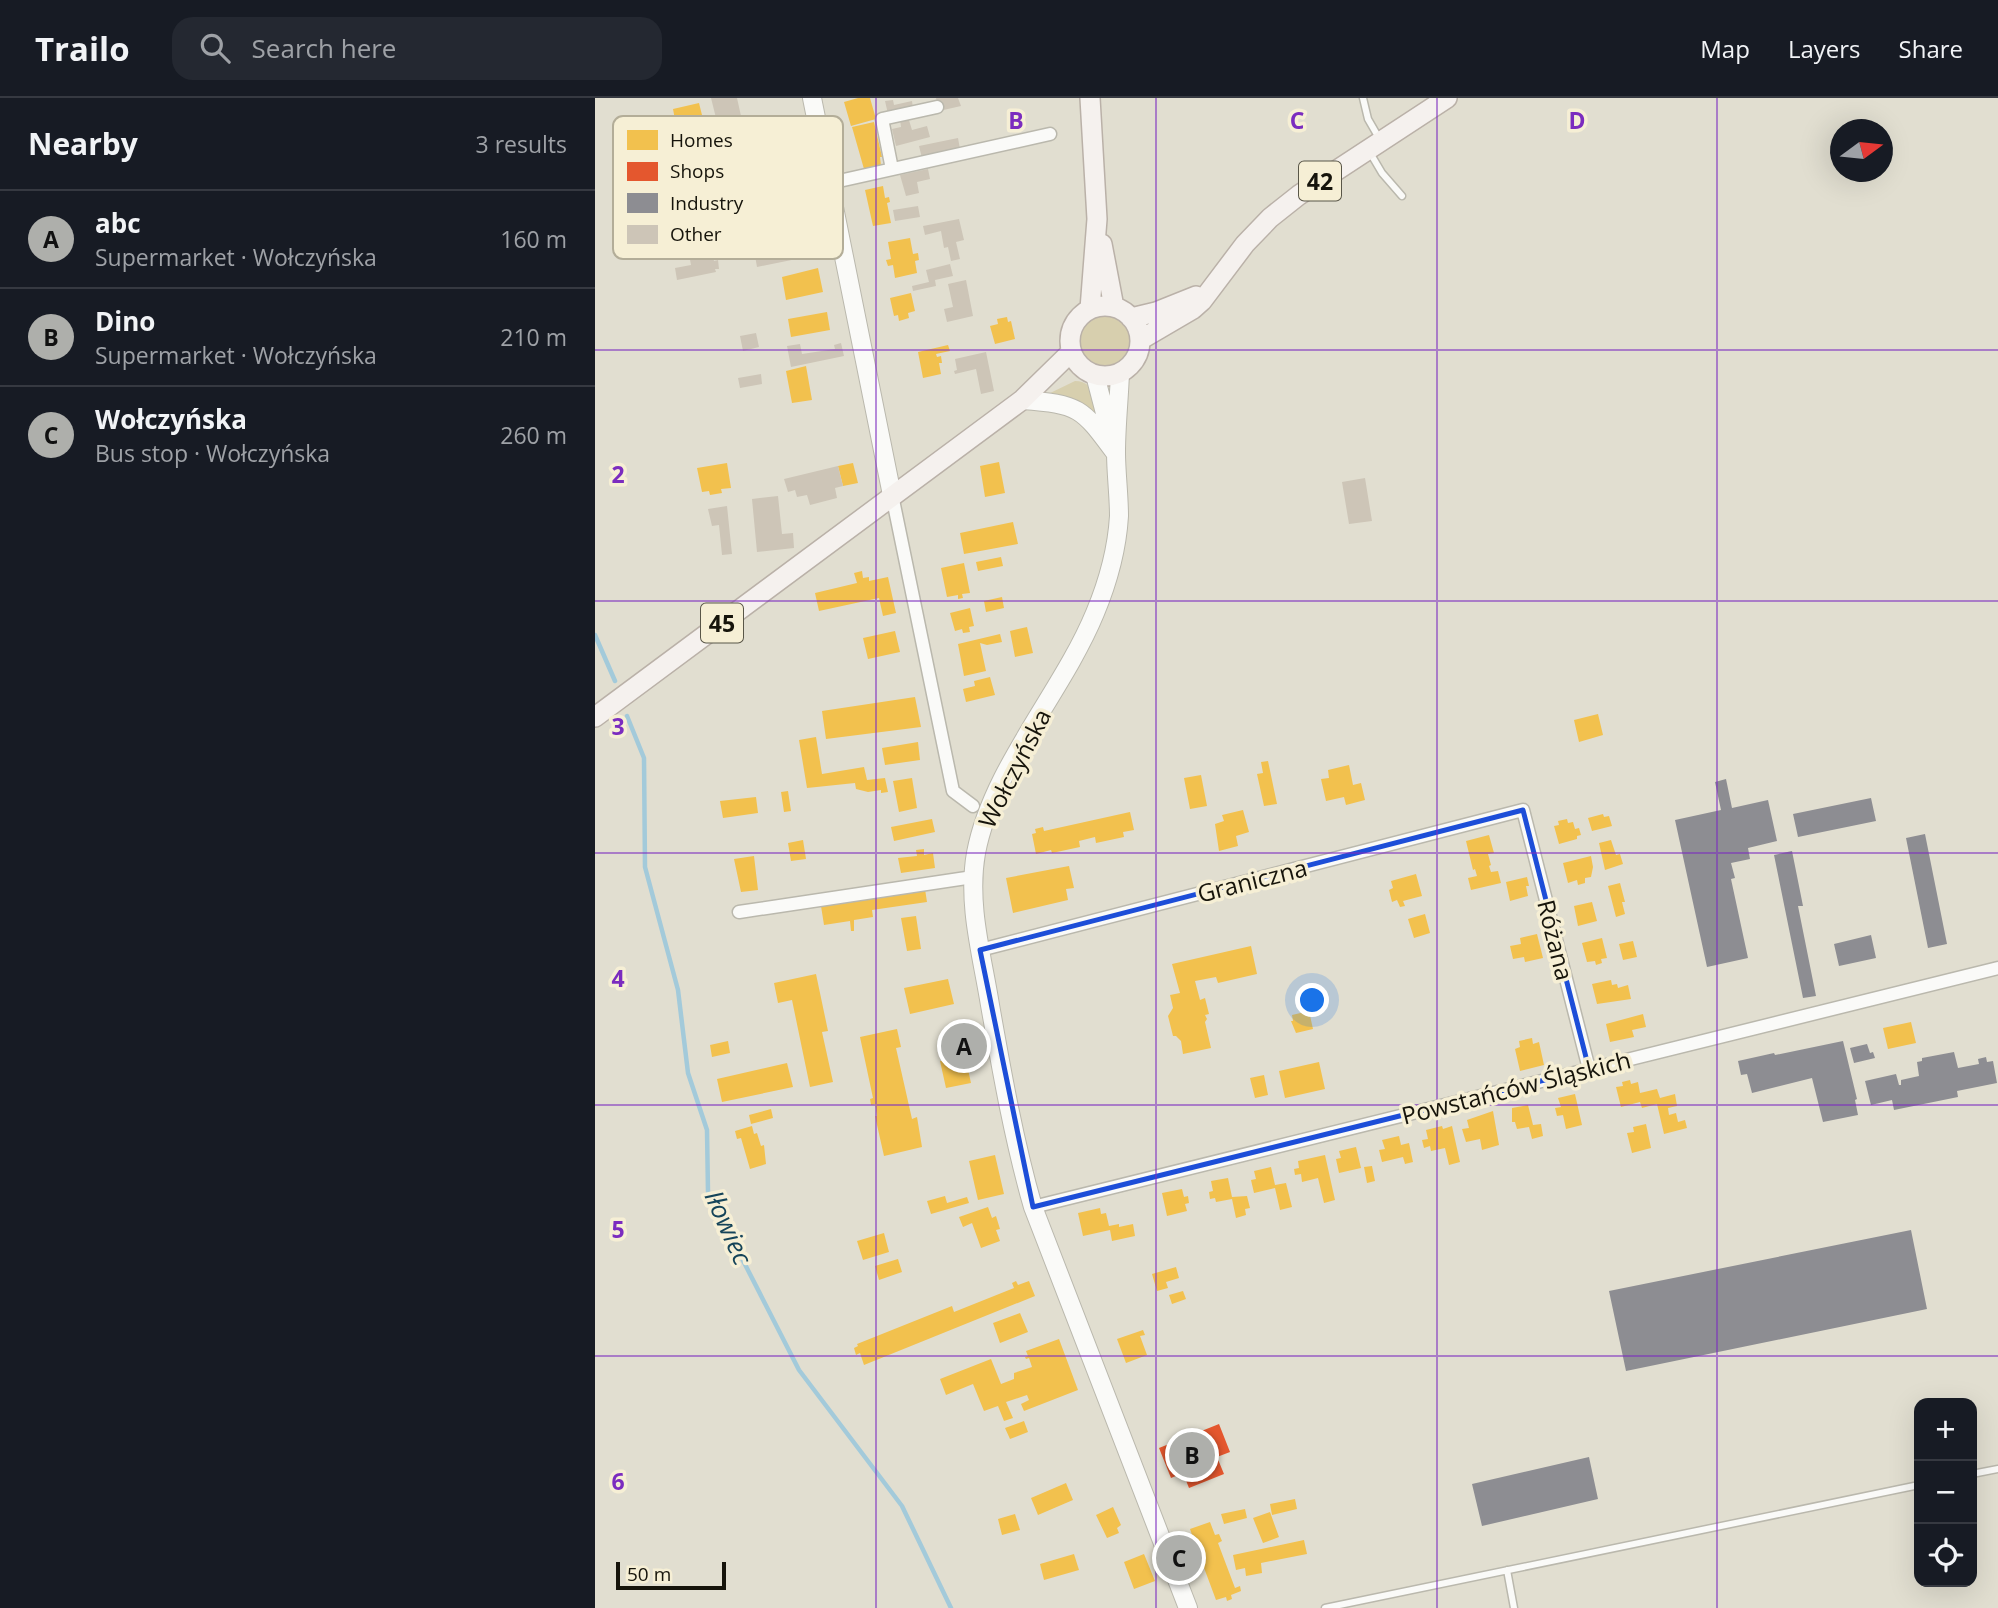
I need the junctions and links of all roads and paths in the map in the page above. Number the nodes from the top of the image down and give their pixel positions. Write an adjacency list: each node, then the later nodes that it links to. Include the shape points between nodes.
1 (812, 98): 6 (street, Wołczyńska)
2 (1090, 98): 12 (main road)
3 (1363, 98): 8 (lane)
4 (1447, 98): 8 (main road, 42)
5 (937, 107): 9 (street, via 882,120)
6 (816, 116)
7 (1050, 134): 9 (street)
8 (1375, 145): 11 (lane, via 1382,173); 14 (main road, 42, via 1270,218)
9 (893, 169): 10 (street)
10 (843, 180)
11 (1402, 196)
12 (1097, 219): 15 (main road); 16 (main road)
13 (843, 252): 23 (street, Wołczyńska)
14 (1212, 287): 16 (main road, 42, via 1174,306); 17 (main road, 42, via 1193,309)
15 (1090, 309): 16 (main road, 42, via 1102,306); 18 (main road, via 1075,323)
16 (1123, 312): 17 (main road, via 1137,328)
17 (1140, 340): 20 (main road, via 1135,359)
18 (1071, 352): 19 (main road); 21 (main road, 45)
19 (1089, 372): 20 (main road, via 1108,377); 21 (main road, 45); 22 (street, Wołczyńska)
20 (1120, 373): 22 (street, Wołczyńska)
21 (1022, 400): 22 (street, via 1053,402 1086,415); 23 (main road, 45)
22 (1116, 454): 27 (street, Wołczyńska, via 1119,515 1115,551 1095,613 989,810)
23 (892, 495): 24 (main road, 45); 25 (street, Wołczyńska, via 953,791)
24 (595, 717)
25 (973, 806)
26 (1523, 810): 29 (street, Graniczna); 31 (street, Różana)
27 (973, 877): 28 (street); 29 (street, Wołczyńska)
28 (739, 912)
29 (980, 950): 32 (street, Wołczyńska)
30 (1998, 968): 31 (street, Powstańców Śląskich)
31 (1589, 1069): 32 (street, Powstańców Śląskich)
32 (1033, 1207): 37 (street, Wołczyńska)
33 (1998, 1469): 34 (lane)
34 (1977, 1473)
35 (1914, 1486): 36 (lane)
36 (1507, 1570): 38 (lane); 39 (lane)
37 (1188, 1608)
38 (1325, 1608)
39 (1514, 1608)

